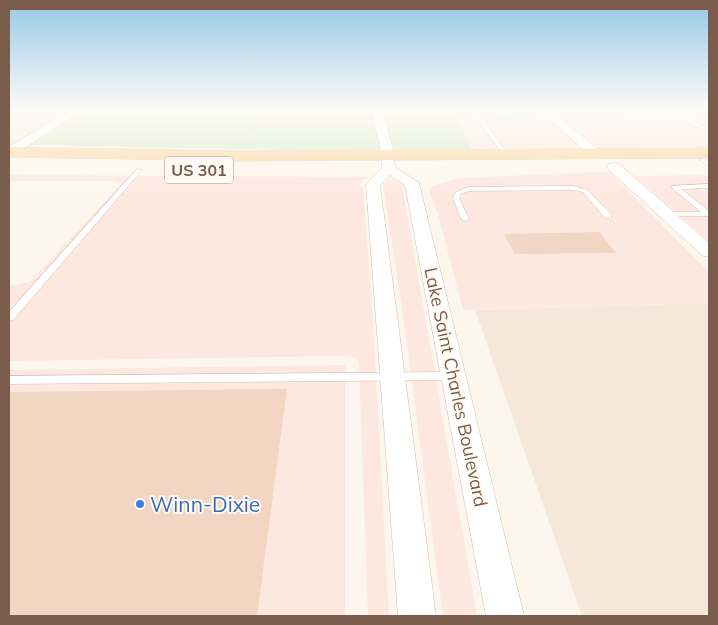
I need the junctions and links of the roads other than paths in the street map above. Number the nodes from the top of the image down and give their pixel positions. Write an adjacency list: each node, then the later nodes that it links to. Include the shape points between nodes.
1 (36, 138): 7 (street)
2 (383, 138): 9 (street)
3 (494, 138): 6 (lane)
4 (576, 138): 5 (street)
5 (594, 154): 6 (main road, US 301); 8 (main road, US 301)
6 (506, 155): 9 (main road, US 301)
7 (9, 157): 9 (main road, US 301, via 159,161 244,156); 11 (main road, US 301)
8 (708, 160): 10 (main road, US 301)
9 (388, 162): 10 (main road, US 301); 11 (main road, US 301); 19 (street, Lake Saint Charles Boulevard, via 412,183); 20 (street, via 373,184)
10 (614, 167): 13 (street)
11 (139, 170): 18 (lane)
12 (709, 186): 14 (lane, via 674,187)
13 (667, 214): 14 (lane); 17 (street)
14 (709, 214)
15 (608, 216): 16 (lane, via 585,192 573,188 468,189 458,193 456,198)
16 (465, 219)
17 (709, 252)
18 (9, 318)
19 (455, 376): 20 (lane); 23 (street, Lake Saint Charles Boulevard)
20 (394, 377): 21 (lane); 22 (street)
21 (9, 380)
22 (417, 616)
23 (505, 616)

